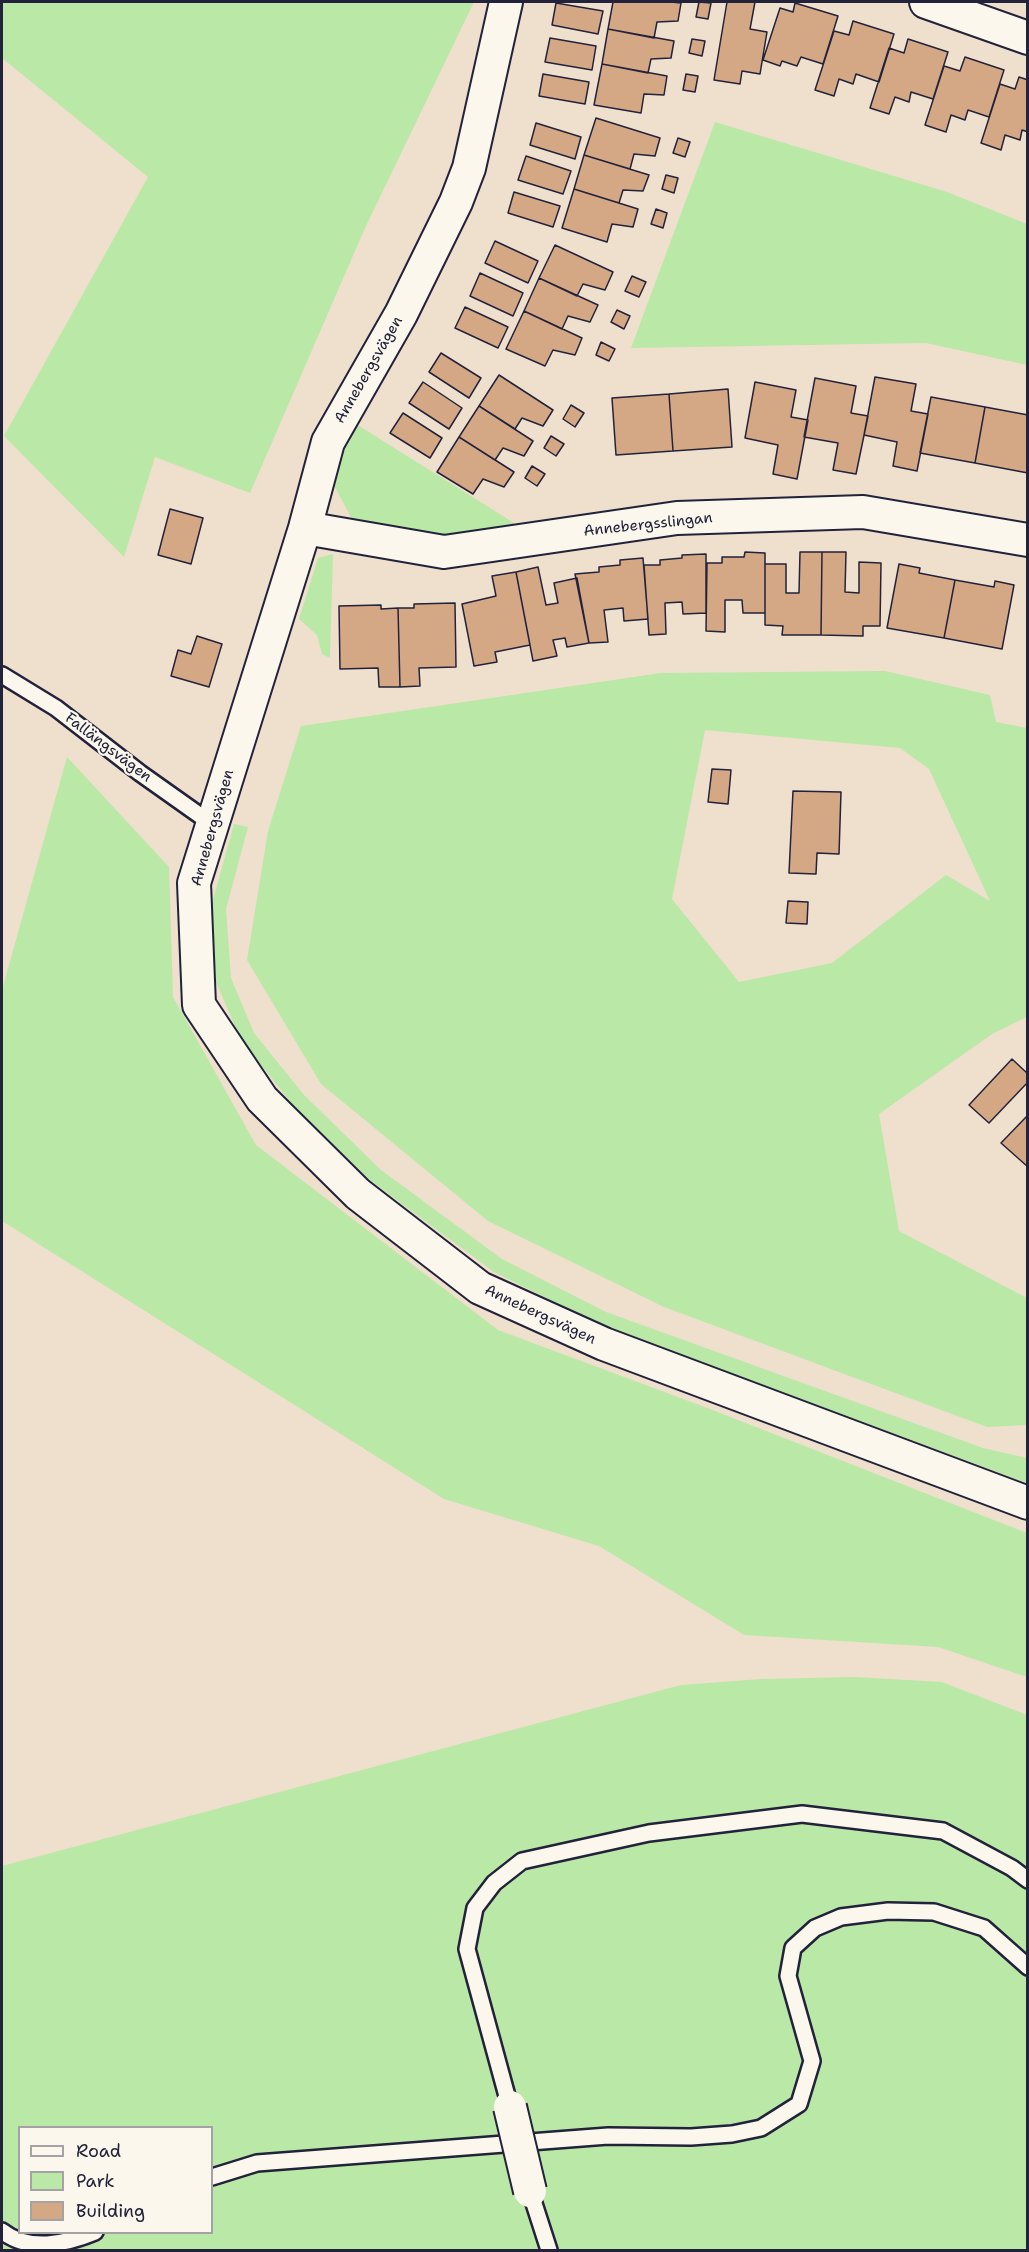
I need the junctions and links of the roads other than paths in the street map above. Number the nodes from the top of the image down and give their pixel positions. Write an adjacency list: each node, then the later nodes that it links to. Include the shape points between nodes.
1 (506, 2): 4 (street, Annebergsvägen, via 469,168 402,314 328,442)
2 (926, 2): 3 (street)
3 (1028, 38)
4 (305, 528): 5 (street, Annebergsslingan, via 444,552 677,518 863,512); 7 (street, Annebergsvägen)
5 (1028, 540)
6 (2, 675): 7 (lane, Fallängsvägen, via 56,708)
7 (212, 824): 8 (street, Annebergsvägen, via 194,883 199,1005 262,1100 358,1194 480,1288 604,1344)
8 (1028, 1503)
9 (1028, 1880): 11 (lane, via 943,1831 802,1814 649,1833 522,1861 494,1883 474,1908 467,1949)
10 (1028, 1967): 12 (lane, via 984,1928 934,1912 888,1911 841,1917 815,1928 793,1948 788,1976 812,2061 799,2104 761,2128 691,2137 608,2136 256,2163)
11 (510, 2107): 13 (street, bridge)
12 (213, 2177)
13 (530, 2191): 16 (lane)
14 (2, 2231): 15 (lane, via 44,2246)
15 (88, 2234)
16 (549, 2250)

